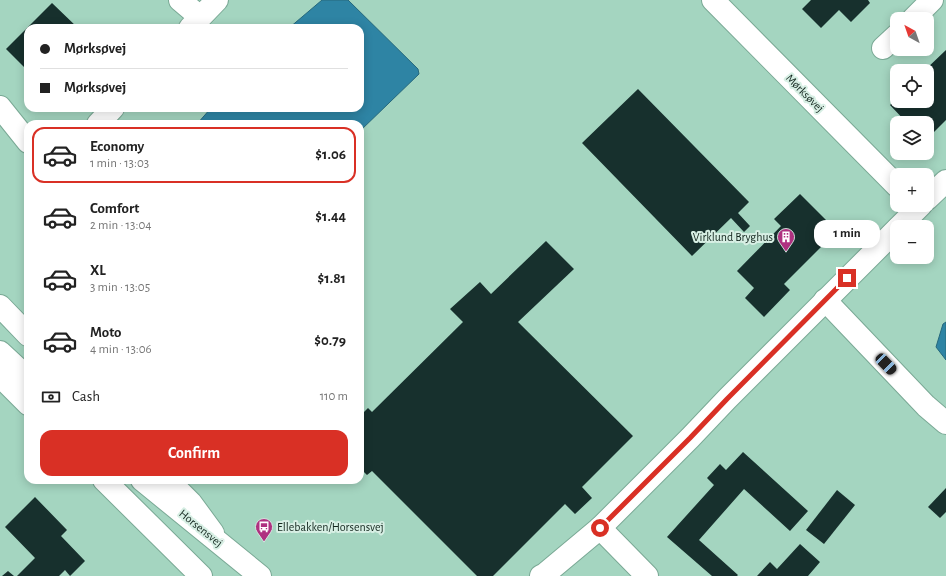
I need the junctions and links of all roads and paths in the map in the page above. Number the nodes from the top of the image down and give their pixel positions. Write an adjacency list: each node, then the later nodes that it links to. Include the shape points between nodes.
1 (180, 0): 6 (street)
2 (217, 0): 6 (street)
3 (713, 0): 11 (street, Mørksøvej)
4 (932, 0): 5 (street)
5 (920, 12)
6 (195, 23)
7 (0, 107): 10 (street)
8 (109, 112): 9 (street)
9 (102, 120)
10 (24, 137)
11 (890, 179)
12 (946, 183): 13 (street)
13 (934, 193)
14 (913, 212): 15 (street)
15 (905, 220)
16 (890, 236): 17 (street)
17 (825, 300): 24 (street, via 926,406); 28 (street)
18 (0, 306): 19 (street)
19 (24, 331)
20 (0, 352): 21 (street)
21 (24, 374)
22 (0, 376): 23 (street)
23 (24, 400)
24 (946, 423)
25 (108, 484): 30 (street)
26 (147, 484): 29 (street, Horsensvej)
27 (172, 484): 29 (street, via 191,503)
28 (600, 528): 32 (street); 33 (street)
29 (220, 544): 31 (street, Horsensvej)
30 (201, 576)
31 (260, 576)
32 (541, 576)
33 (648, 576)

